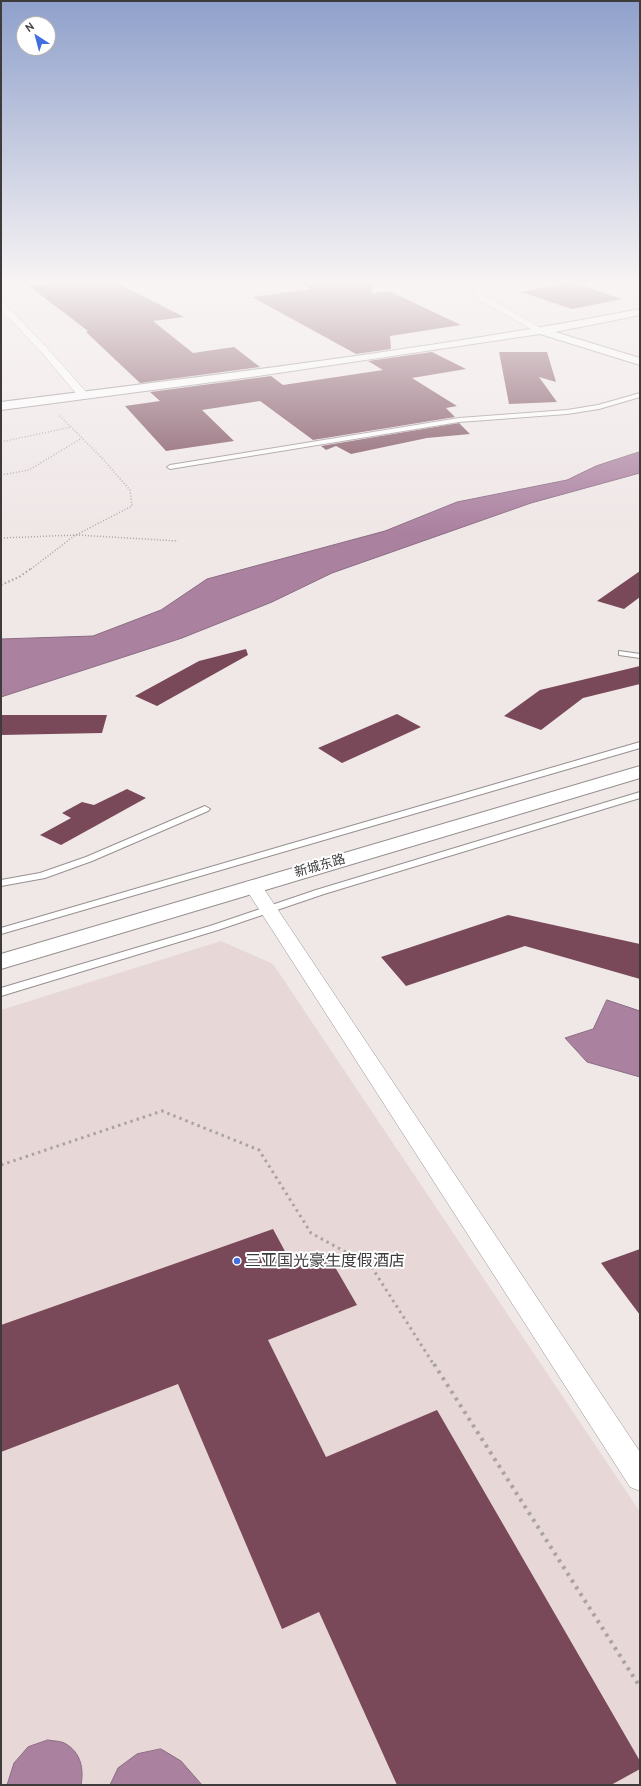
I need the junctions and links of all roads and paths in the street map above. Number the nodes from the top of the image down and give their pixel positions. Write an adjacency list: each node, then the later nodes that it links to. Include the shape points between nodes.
1 (57, 365): 4 (street)
2 (312, 365): 4 (street)
3 (640, 395): 8 (lane, via 599,407 567,412 459,420)
4 (84, 396): 5 (street)
5 (1, 406)
6 (71, 427): 7 (path)
7 (1, 442)
8 (170, 467)
9 (1, 475): 12 (path, via 28,470 82,438 130,490 132,506 67,539 12,582)
10 (1, 538): 11 (path, via 77,535)
11 (178, 540)
12 (1, 585)
13 (622, 653): 14 (lane)
14 (640, 656)
15 (640, 746): 22 (lane)
16 (640, 772): 20 (street, 新城东路)
17 (640, 795): 21 (lane)
18 (204, 809): 19 (lane, via 89,859 42,876)
19 (1, 883)
20 (253, 886): 21 (street); 23 (street, 新城东路)
21 (268, 910): 24 (lane); 26 (street)
22 (1, 931)
23 (1, 962)
24 (1, 992)
25 (1, 1165): 27 (path, via 162,1111 259,1150 311,1233 371,1266)
26 (640, 1477)
27 (640, 1687)

